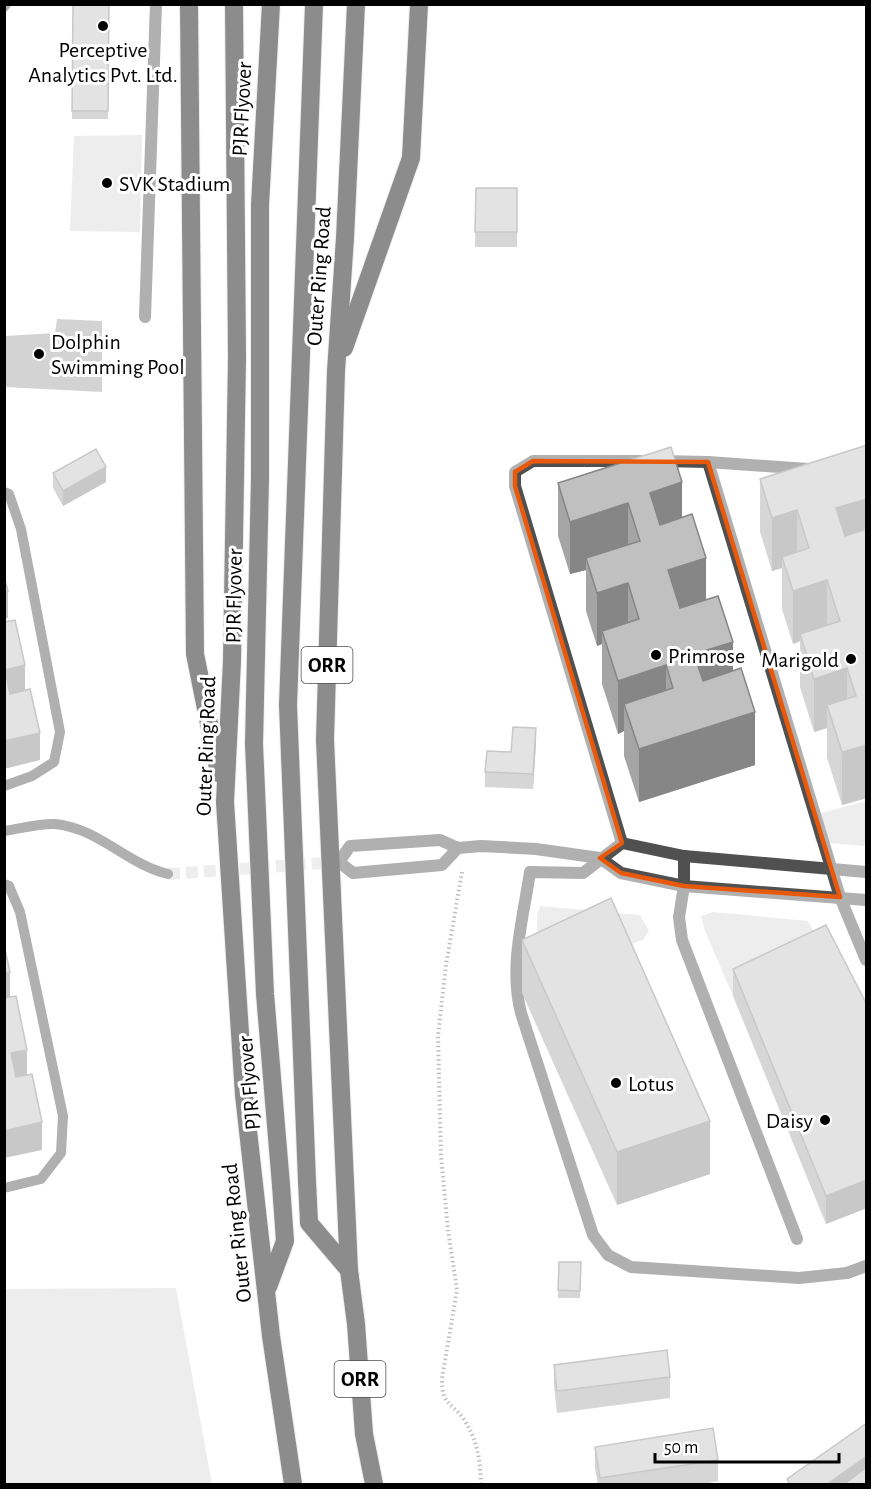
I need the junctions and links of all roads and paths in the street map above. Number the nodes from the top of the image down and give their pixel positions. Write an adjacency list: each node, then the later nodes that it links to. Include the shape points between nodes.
1 (156, 4): 8 (street)
2 (189, 4): 14 (highway, via 195,654)
3 (234, 4): 14 (highway, Outer Ring Road, via 237,358 232,661)
4 (271, 4): 32 (highway, PJR Flyover, bridge, via 260,205 260,478 254,744 265,994 285,1241)
5 (314, 4): 31 (highway, bridge, via 288,705 309,1224)
6 (356, 4): 9 (highway, Outer Ring Road / ORR)
7 (419, 4): 9 (highway, via 411,158)
8 (145, 317)
9 (336, 371): 31 (highway, Outer Ring Road / ORR, via 325,740)
10 (708, 462): 11 (street); 16 (street, via 533,461 515,471 515,486); 20 (street)
11 (826, 470)
12 (4, 492): 13 (lane, via 9,494 21,529 60,732 54,762 32,776)
13 (4, 786)
14 (225, 802): 32 (highway, Outer Ring Road, via 244,1095)
15 (4, 831): 22 (lane, via 54,824 86,831 151,870)
16 (622, 843): 18 (street); 19 (street)
17 (458, 848): 17 (street, via 442,866 353,873 339,862 350,846 440,840); 19 (street, via 536,849); 35 (path, via 462,872 438,1036 441,1156 457,1290 442,1393 462,1418 480,1454)
18 (684, 856): 20 (street); 24 (street)
19 (600, 858): 24 (street, via 621,873); 30 (street, via 583,873 530,872 516,969 516,993 593,1235 608,1255 631,1267 799,1278 847,1273)
20 (832, 867): 21 (street); 25 (street)
21 (867, 872)
22 (168, 874)
23 (4, 884): 28 (lane, via 9,886 20,912 63,1116 61,1152 41,1179)
24 (684, 886): 25 (street); 29 (street, via 679,916 682,940)
25 (840, 897): 26 (street); 27 (street)
26 (867, 900)
27 (867, 960)
28 (4, 1188)
29 (797, 1239)
30 (867, 1266)
31 (349, 1270): 34 (highway, Outer Ring Road / ORR, via 364,1434)
32 (267, 1292): 33 (highway, Outer Ring Road)
33 (293, 1485)
34 (374, 1485)
35 (481, 1485)

